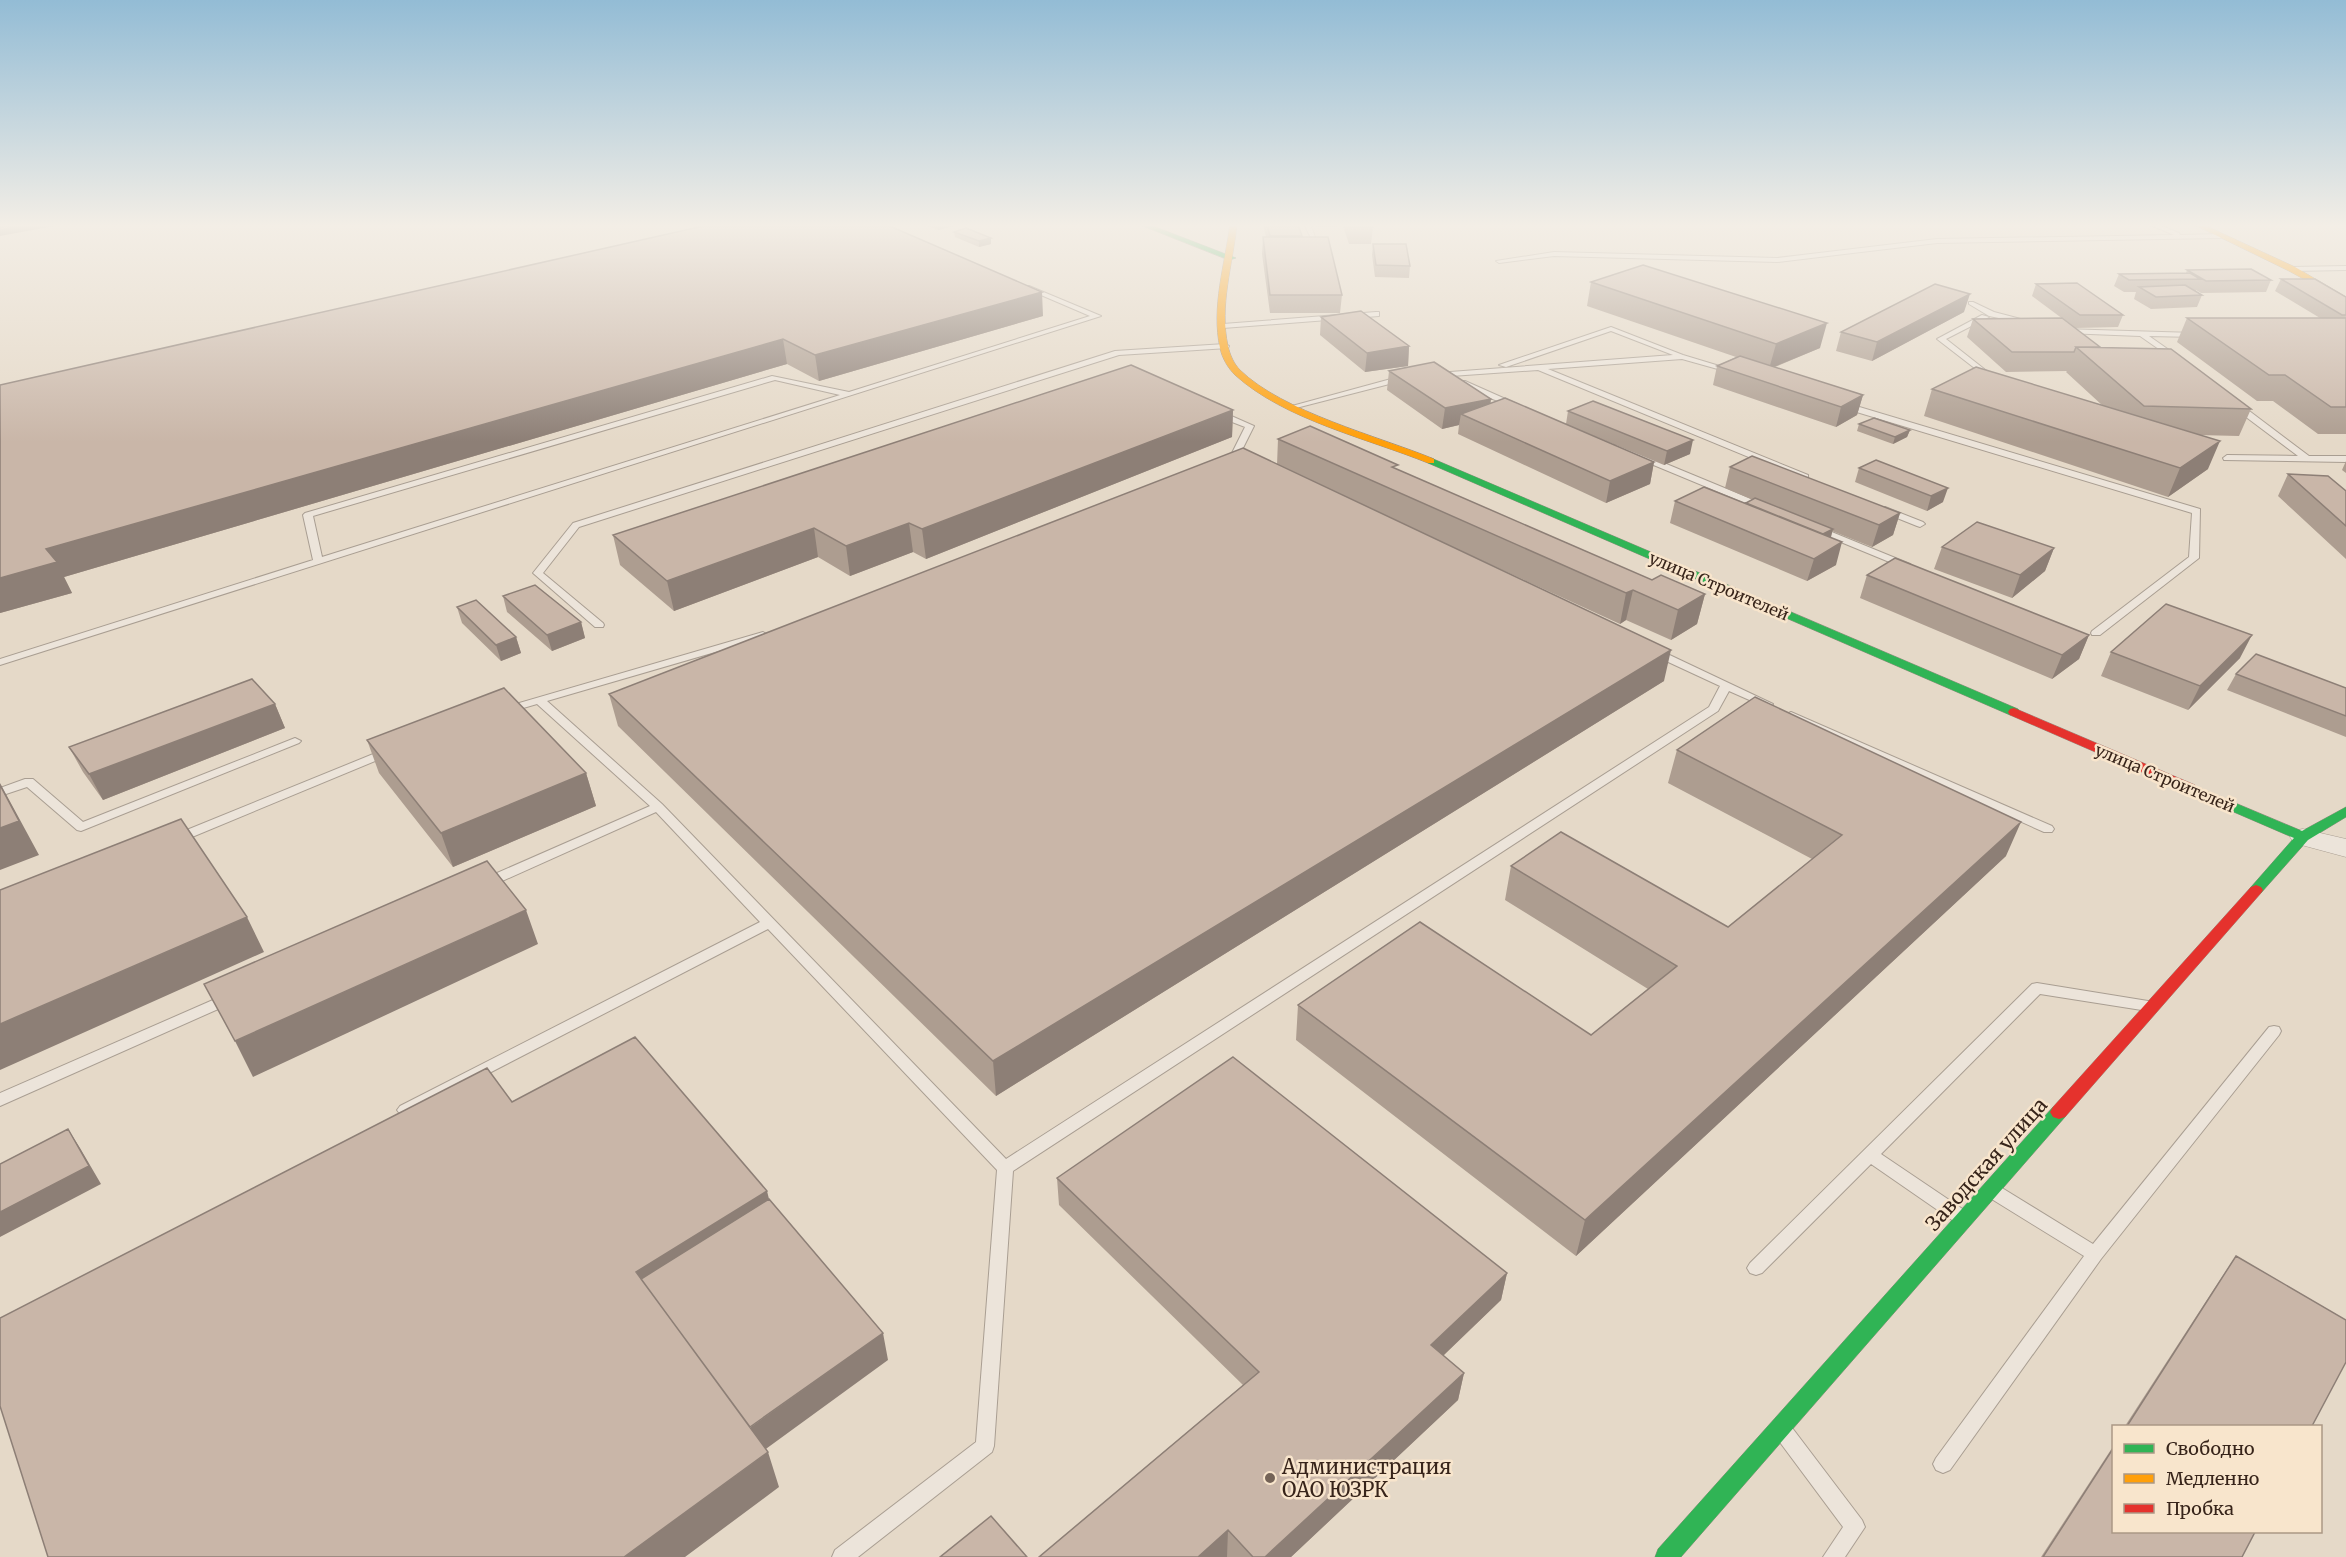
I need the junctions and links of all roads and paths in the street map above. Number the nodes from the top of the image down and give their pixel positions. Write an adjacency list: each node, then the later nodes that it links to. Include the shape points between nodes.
1 (1050, 297): 19 (lane, via 1096,316)
2 (1225, 297): 7 (street, улица Строителей)
3 (1971, 303): 5 (lane)
4 (1376, 314): 7 (lane)
5 (1992, 314): 6 (lane); 18 (lane, via 1941,339)
6 (2034, 324)
7 (1223, 326): 11 (street, улица Строителей)
8 (2055, 329): 9 (lane)
9 (2143, 335): 10 (lane); 13 (lane)
10 (2203, 335)
11 (1225, 346): 22 (street, улица Строителей, via 1229,363 1251,384); 37 (lane, via 1118,353 576,525 538,573)
12 (1682, 357): 14 (lane); 15 (lane, via 1611,329); 16 (lane)
13 (2179, 362)
14 (1538, 367): 15 (lane); 30 (lane)
15 (1485, 371): 24 (lane, via 1437,375)
16 (1739, 374)
17 (1411, 377): 22 (lane)
18 (1997, 383)
19 (849, 394): 35 (lane); 35 (lane, via 775,378 308,515)
20 (2225, 397): 27 (lane)
21 (1831, 401): 39 (lane, via 2197,511 2194,558)
22 (1296, 406): 51 (street, улица Строителей)
23 (1208, 409): 29 (lane, via 1250,426 1228,459)
24 (1530, 411)
25 (1608, 443): 32 (lane)
26 (2227, 458): 27 (lane)
27 (2307, 459): 28 (lane)
28 (2346, 459)
29 (1252, 465)
30 (1811, 479)
31 (1876, 506): 33 (lane)
32 (1774, 512)
33 (1920, 524)
34 (1808, 525): 36 (lane)
35 (318, 561): 41 (lane)
36 (1919, 571)
37 (599, 625)
38 (775, 630): 43 (lane)
39 (2096, 633)
40 (1639, 645): 42 (lane)
41 (0, 663)
42 (1726, 686): 50 (lane); 62 (lane, via 1714,709)
43 (539, 700): 44 (lane); 48 (lane)
44 (496, 712)
45 (295, 741): 47 (lane, via 81,827 29,782)
46 (397, 749): 52 (lane)
47 (0, 792)
48 (658, 807): 54 (lane); 55 (lane)
49 (2346, 811): 51 (street, Заводская улица)
50 (2048, 828)
51 (2303, 837): 53 (street, улица Строителей); 57 (street, Заводская улица)
52 (166, 843)
53 (2346, 848)
54 (474, 888)
55 (769, 923): 60 (lane); 62 (lane)
56 (237, 994): 59 (lane)
57 (2152, 1007): 61 (lane, via 2037,988); 63 (street, Заводская улица)
58 (2274, 1031): 65 (lane)
59 (0, 1100)
60 (389, 1119)
61 (1870, 1155): 64 (lane); 66 (lane)
62 (1005, 1168): 69 (lane, via 985,1446)
63 (1989, 1189): 64 (street, Заводская улица); 65 (lane)
64 (1964, 1218): 67 (street, Заводская улица)
65 (2095, 1254): 68 (lane)
66 (1756, 1268)
67 (1780, 1427): 70 (street, Заводская улица); 71 (lane, via 1855,1527)
68 (1943, 1464)
69 (842, 1557)
70 (1666, 1557)
71 (1833, 1557)

